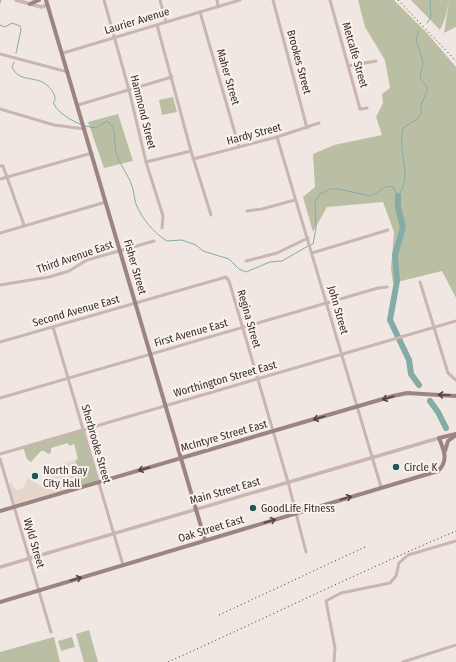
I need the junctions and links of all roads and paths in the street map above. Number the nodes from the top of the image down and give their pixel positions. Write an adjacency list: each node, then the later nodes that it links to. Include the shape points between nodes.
1 (16, 0): 10 (street)
2 (39, 0): 10 (main road)
3 (46, 0): 11 (main road, Fisher Street)
4 (104, 0): 16 (street, Hammond Street)
5 (160, 0): 14 (street)
6 (217, 0): 12 (street)
7 (240, 0): 12 (street, Laurier Avenue)
8 (273, 0): 29 (street, Brookes Street)
9 (330, 0): 20 (street, Metcalfe Street)
10 (30, 4): 11 (street, via 41,7)
11 (48, 5): 17 (main road, Fisher Street)
12 (218, 6): 13 (street, Laurier Avenue)
13 (200, 12): 14 (street, Laurier Avenue); 31 (street, Maher Street)
14 (166, 22): 15 (street, Laurier Avenue)
15 (156, 25): 16 (street, Laurier Avenue); 22 (street)
16 (114, 38): 17 (street, Laurier Avenue); 23 (street, Hammond Street)
17 (63, 53): 21 (main road, Fisher Street)
18 (0, 54): 21 (street)
19 (376, 61): 20 (street)
20 (348, 66): 25 (street, Metcalfe Street, via 360,109)
21 (68, 72): 24 (main road, Fisher Street)
22 (172, 78): 23 (street); 32 (street)
23 (129, 90): 24 (street); 35 (street, Hammond Street)
24 (78, 105): 28 (main road, Fisher Street)
25 (367, 108)
26 (0, 109): 28 (street, via 54,125)
27 (320, 124): 29 (street, Hardy Street)
28 (85, 128): 33 (main road, Fisher Street)
29 (307, 128): 30 (street, Hardy Street)
30 (277, 137): 31 (street, Hardy Street); 39 (street, John Street)
31 (239, 147): 34 (street, Hardy Street)
32 (191, 151): 34 (street); 35 (street)
33 (92, 153): 37 (street); 40 (main road, Fisher Street)
34 (194, 159): 42 (street)
35 (146, 162): 44 (street, Hammond Street, via 163,216)
36 (0, 166): 37 (street, via 3,166)
37 (8, 177): 38 (street); 43 (street)
38 (0, 179)
39 (295, 200): 41 (street); 47 (street, John Street)
40 (106, 202): 43 (street); 49 (main road, Fisher Street)
41 (247, 211)
42 (211, 215)
43 (24, 226): 46 (street)
44 (162, 228)
45 (388, 230): 50 (street)
46 (0, 233)
47 (308, 238): 50 (street, John Street); 51 (street, via 277,253)
48 (154, 241): 49 (street, Third Avenue East)
49 (120, 251): 54 (street, Third Avenue East, via 88,260 69,271 49,277); 56 (main road, Fisher Street)
50 (311, 252): 57 (street, John Street)
51 (246, 261)
52 (226, 277): 56 (street, Second Avenue East); 61 (street, Regina Street)
53 (420, 282): 59 (street)
54 (0, 285)
55 (387, 287): 57 (street, First Avenue East)
56 (136, 302): 60 (street, Second Avenue East); 63 (main road, Fisher Street)
57 (327, 303): 61 (street, First Avenue East); 64 (street, John Street)
58 (456, 321): 59 (street, Worthington Street East)
59 (434, 327): 64 (street, Worthington Street East); 67 (street, via 448,373)
60 (53, 328): 62 (street, Second Avenue East); 65 (street, Sherbrooke Street)
61 (242, 328): 63 (street, First Avenue East); 66 (street, Regina Street)
62 (0, 342)
63 (151, 353): 65 (street, First Avenue East); 70 (main road, Fisher Street)
64 (341, 354): 66 (street, Worthington Street East); 71 (street, John Street)
65 (68, 378): 69 (street, First Avenue East); 72 (street, Sherbrooke Street)
66 (257, 379): 70 (street, Worthington Street East); 73 (street, Regina Street)
67 (456, 380)
68 (456, 396): 71 (main road, McIntyre Street East, one-way to 71, via 407,393)
69 (0, 398)
70 (166, 406): 72 (street, Worthington Street East); 78 (main road, Fisher Street)
71 (357, 407): 73 (main road, McIntyre Street East, one-way to 73); 79 (street, John Street)
72 (83, 430): 77 (street, Worthington Street East); 81 (street, Sherbrooke Street)
73 (273, 431): 78 (main road, McIntyre Street East); 82 (street, Regina Street)
74 (456, 434): 75 (main road, Main Street East); 76 (main road, via 448,441)
75 (439, 438): 76 (main road); 79 (street, Main Street East)
76 (444, 453): 83 (main road, Oak Street East, via 446,460 438,471)
77 (0, 454)
78 (181, 458): 81 (main road, McIntyre Street East, one-way to 81); 85 (main road, Fisher Street)
79 (372, 458): 82 (street, Main Street East); 83 (street, John Street)
80 (0, 459): 84 (street, Wyld Street)
81 (98, 482): 84 (main road, McIntyre Street East); 88 (street, Sherbrooke Street)
82 (288, 482): 85 (street, Main Street East); 87 (street, Regina Street)
83 (381, 487): 87 (main road, Oak Street East, one-way to 83)
84 (14, 507): 86 (main road, McIntyre Street East); 92 (street, Wyld Street)
85 (196, 509): 88 (street, Main Street East); 89 (main road, Fisher Street)
86 (0, 511)
87 (296, 513): 89 (main road, Oak Street East, one-way to 87); 91 (street, Regina Street)
88 (114, 534): 92 (street, Main Street East); 93 (street, Sherbrooke Street)
89 (205, 540): 93 (main road, Oak Street East)
90 (456, 541): 99 (street, via 408,555 399,563 396,576 390,583 341,594 326,601 335,648)
91 (306, 552)
92 (29, 558): 94 (street, Main Street East); 95 (street, Wyld Street)
93 (123, 565): 95 (main road, Oak Street East, one-way to 93)
94 (0, 567)
95 (38, 590): 96 (main road, Oak Street East); 97 (street, Wyld Street)
96 (0, 602)
97 (51, 632)
98 (456, 644): 100 (street)
99 (334, 662)
100 (403, 662)

